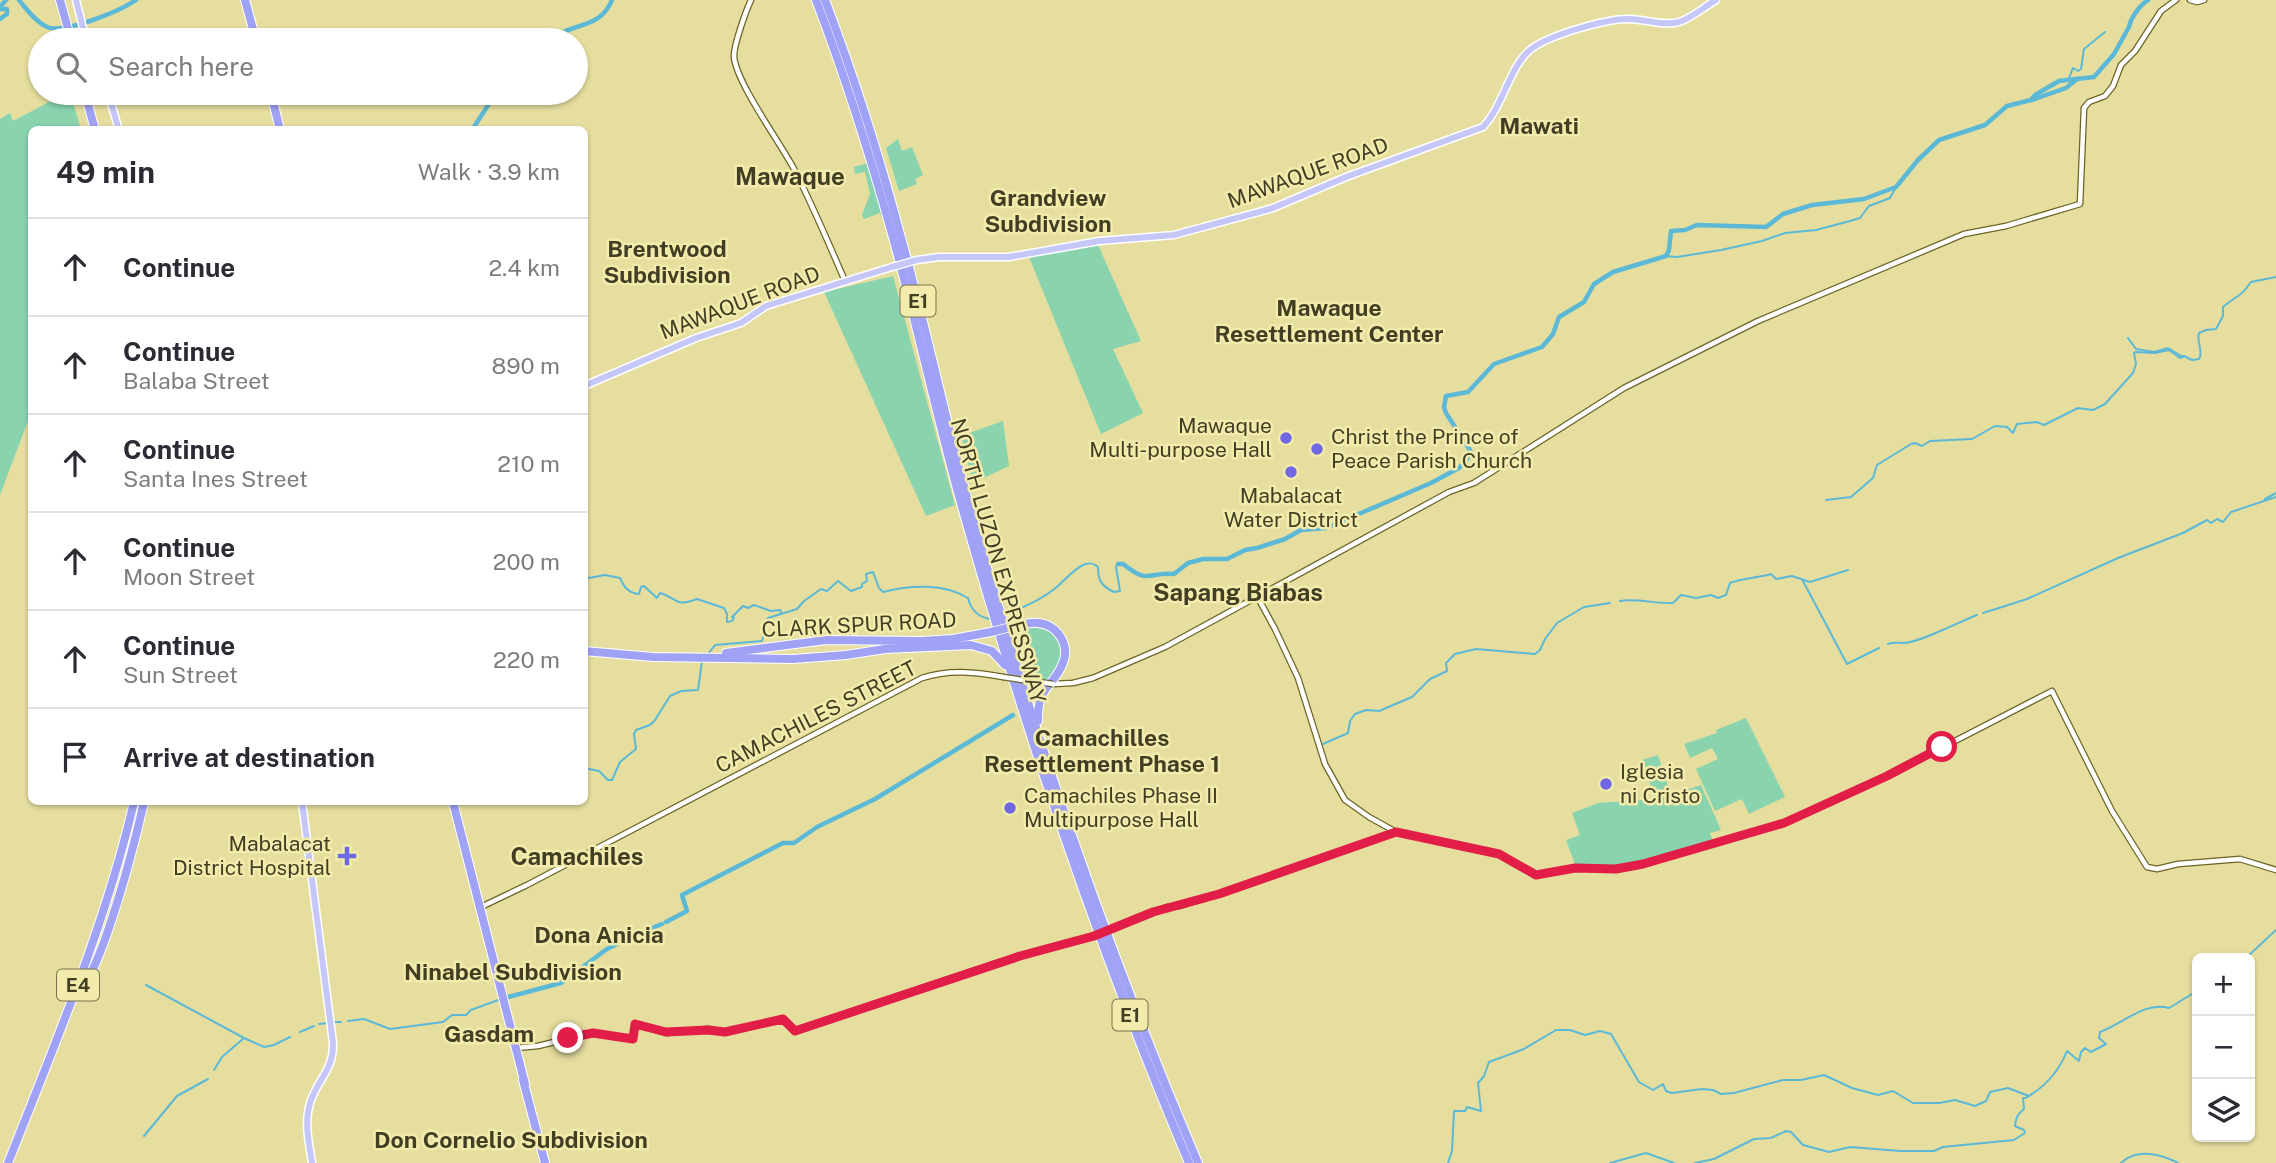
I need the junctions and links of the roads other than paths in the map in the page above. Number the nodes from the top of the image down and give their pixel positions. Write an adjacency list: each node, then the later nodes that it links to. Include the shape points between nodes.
1 (58, 0): 11 (highway)
2 (76, 0): 12 (main road)
3 (245, 0): 13 (highway)
4 (751, 0): 20 (street, via 734,57 756,106 805,191)
5 (816, 0): 23 (highway, NORTH LUZON EXPRESSWAY / E1, via 892,235 958,494)
6 (825, 0): 23 (highway, NORTH LUZON EXPRESSWAY / E1, via 900,233)
7 (1716, 0): 20 (main road, MAWAQUE ROAD, bridge, via 1678,22 1611,20 1539,44 1524,55 1483,127 1273,208 1174,234 1075,244 1009,257 917,260)
8 (2176, 0): 22 (street, CAMACHILES STREET, via 2161,11 2121,65 2110,91 2084,108 2080,204 1964,234 1758,321 1624,388 1474,483 1449,492)
9 (2190, 0): 10 (street)
10 (2204, 0)
11 (66, 28)
12 (83, 28)
13 (253, 28)
14 (86, 105): 17 (highway)
15 (112, 105): 18 (main road)
16 (274, 105): 19 (highway)
17 (92, 126)
18 (118, 126)
19 (279, 126)
20 (845, 281): 21 (main road, MAWAQUE ROAD, via 766,306 741,323)
21 (588, 384)
22 (1256, 596): 38 (street, via 1299,680 1325,764 1338,790 1345,800); 40 (street, CAMACHILES STREET, bridge, via 1165,647 1086,680 1053,684 957,671 922,678)
23 (995, 607): 24 (highway, NORTH LUZON EXPRESSWAY / E1)
24 (1001, 629): 25 (highway, CLARK SPUR ROAD / E1, via 922,641); 26 (highway, via 945,643); 31 (highway, NORTH LUZON EXPRESSWAY / E1); 32 (highway, NORTH LUZON EXPRESSWAY / E1); 32 (highway, CLARK SPUR ROAD / E1, via 1044,624 1063,640 1061,667 1040,699)
25 (830, 640): 29 (highway, CLARK SPUR ROAD / E1); 30 (highway, via 838,648)
26 (885, 649): 30 (highway, CLARK SPUR ROAD / E1); 31 (highway, CLARK SPUR ROAD / E1, via 980,646 1001,658)
27 (588, 650): 29 (highway, CLARK SPUR ROAD / E1)
28 (588, 651): 29 (highway, CLARK SPUR ROAD / E1, via 653,657)
29 (707, 655): 30 (highway, CLARK SPUR ROAD / E1)
30 (830, 657)
31 (1014, 683): 48 (highway, NORTH LUZON EXPRESSWAY / E1, via 1079,876)
32 (1040, 738): 49 (highway, NORTH LUZON EXPRESSWAY / E1, via 1125,979)
33 (135, 805): 41 (highway, E4, via 113,899)
34 (135, 805): 45 (highway, E4, via 96,936)
35 (143, 805): 41 (highway, E4, via 107,933)
36 (302, 805): 46 (main road, via 334,1043 331,1064 307,1115)
37 (454, 805): 40 (highway)
38 (1396, 832): 39 (street, via 1499,854 1536,875 1643,864 1784,823 2052,691 2113,813 2147,867 2240,859); 43 (street, bridge, via 1094,936 798,1030 783,1019 720,1032 666,1032 635,1024 632,1039 593,1033)
39 (2276, 870)
40 (481, 907): 42 (highway)
41 (81, 989): 45 (highway, E4)
42 (512, 1037): 43 (highway); 44 (highway)
43 (516, 1048): 44 (highway)
44 (525, 1084): 47 (highway)
45 (11, 1163)
46 (312, 1163)
47 (545, 1163)
48 (1189, 1163)
49 (1198, 1163)

